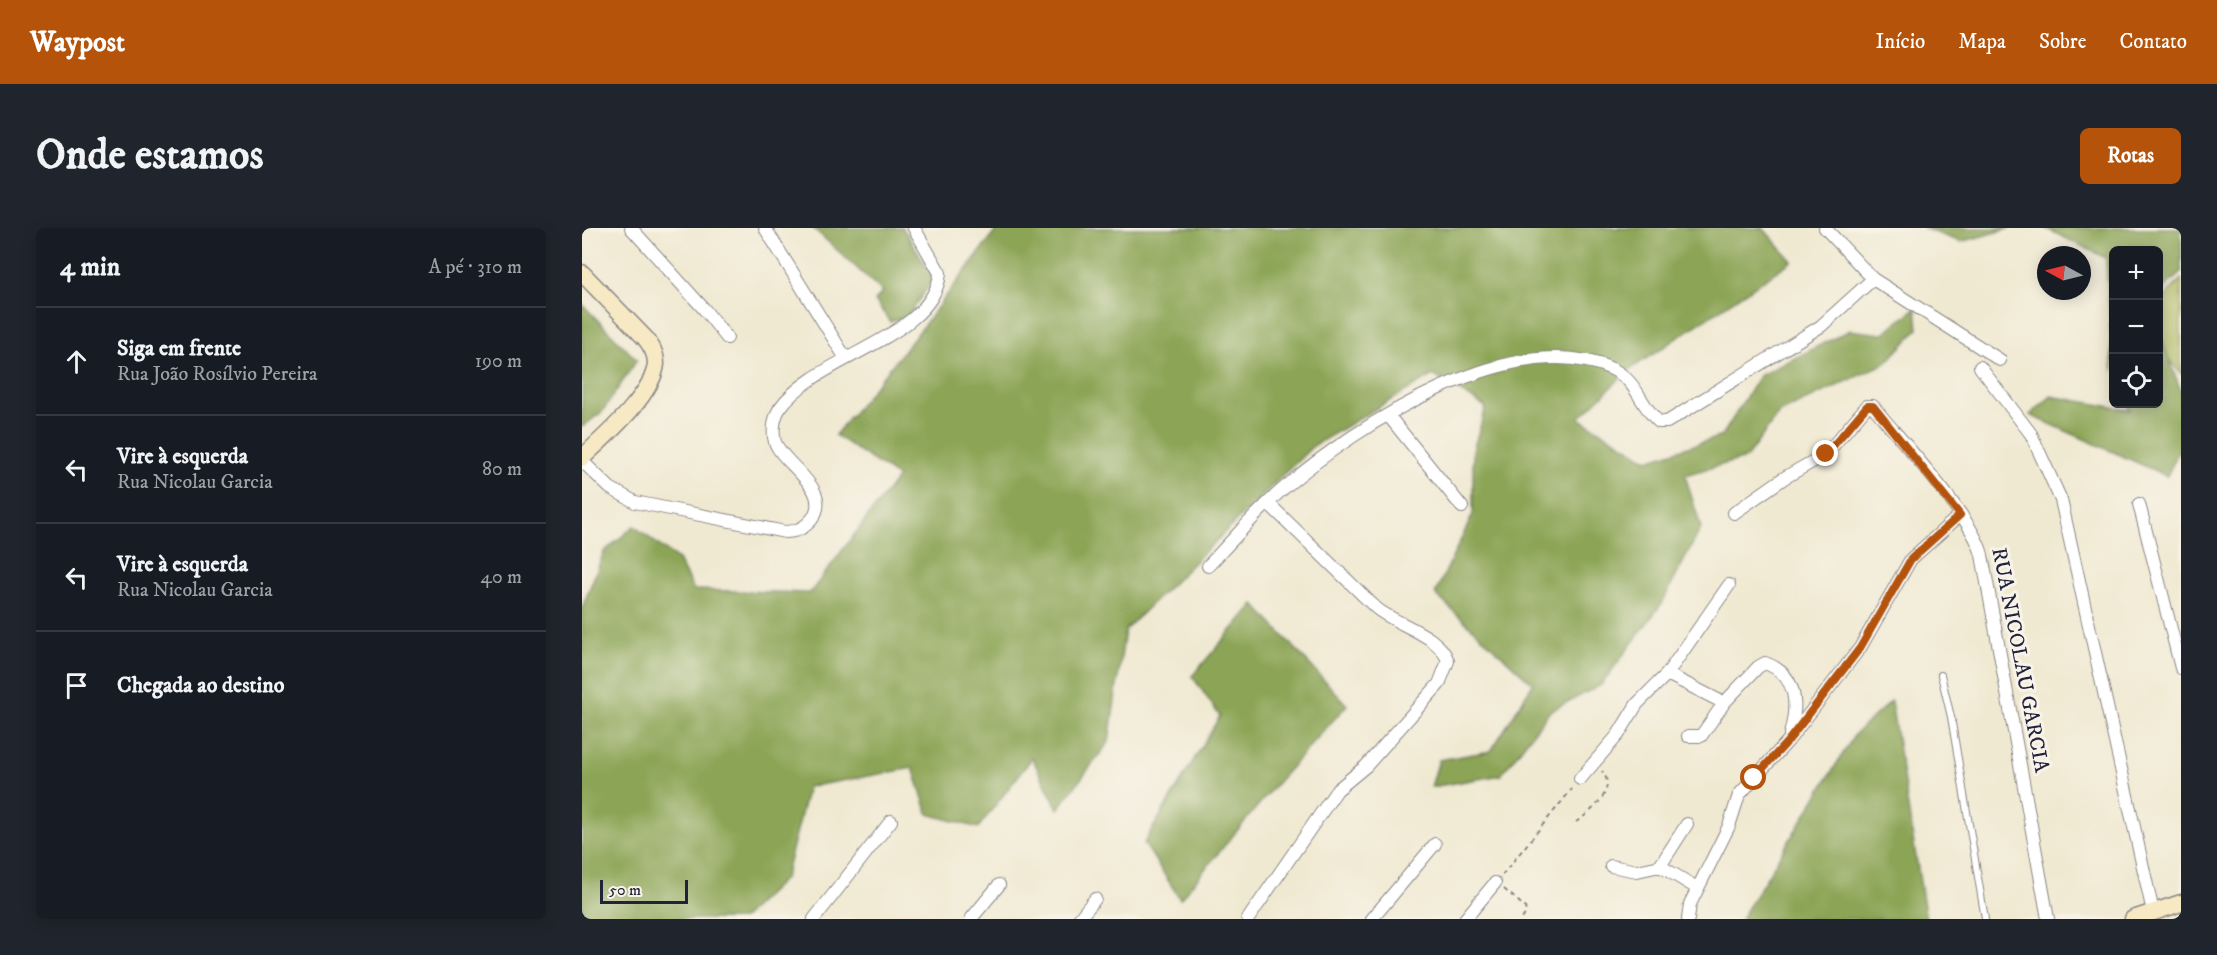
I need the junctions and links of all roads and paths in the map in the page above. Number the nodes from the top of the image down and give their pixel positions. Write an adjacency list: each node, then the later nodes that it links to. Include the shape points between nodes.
1 (631, 228): 7 (street)
2 (765, 228): 8 (street)
3 (914, 228): 8 (street, via 937,265 937,287 906,327)
4 (1825, 228): 6 (street)
5 (582, 273): 12 (main road, via 645,339 656,364 639,398)
6 (1874, 279): 9 (street); 11 (street, via 1821,326 1667,422 1652,417 1628,378 1585,359 1557,357 1511,364 1447,384)
7 (727, 338)
8 (845, 357): 12 (street, via 793,393 776,414 774,440 809,482 816,498 816,513 796,532 635,502 610,488)
9 (2000, 360)
10 (1980, 367): 39 (street, via 2039,447 2061,500)
11 (1389, 415): 13 (street, via 1316,462); 15 (street)
12 (582, 459)
13 (1268, 503): 18 (street); 44 (street, via 1376,608 1422,634 1448,661 1439,684 1366,766 1337,790)
14 (2139, 504): 20 (street)
15 (1462, 507)
16 (1734, 513): 17 (street, RUA NICOLAU GARCIA, via 1826,454 1867,406 1873,406)
17 (1960, 515): 25 (street, via 1911,559 1860,648); 49 (street, RUA NICOLAU GARCIA, via 1982,555)
18 (1208, 566)
19 (1730, 585): 21 (street)
20 (2181, 668)
21 (1667, 674): 23 (street); 26 (street, via 1637,704)
22 (1941, 675): 48 (lane)
23 (1724, 703): 24 (street, via 1701,736); 25 (street, via 1758,667 1765,663 1776,667 1796,696)
24 (1688, 736)
25 (1788, 741): 36 (street, via 1740,795 1729,826)
26 (1594, 762): 27 (street); 29 (path, via 1606,776 1606,790 1593,811)
27 (1580, 779): 34 (path)
28 (891, 821): 41 (street)
29 (1576, 822)
30 (1687, 824): 33 (street)
31 (1435, 844): 40 (street)
32 (1611, 866): 33 (street, via 1636,871)
33 (1660, 866): 36 (street)
34 (1496, 883): 45 (street); 46 (path, via 1525,906)
35 (999, 885): 42 (street)
36 (1697, 888): 47 (street)
37 (1095, 899): 43 (street)
38 (2181, 903): 39 (main road)
39 (2152, 912): 50 (main road)
40 (1377, 917)
41 (814, 919)
42 (971, 919)
43 (1079, 919)
44 (1248, 919)
45 (1465, 919)
46 (1522, 919)
47 (1688, 919)
48 (1985, 919)
49 (2048, 919)
50 (2133, 919)

